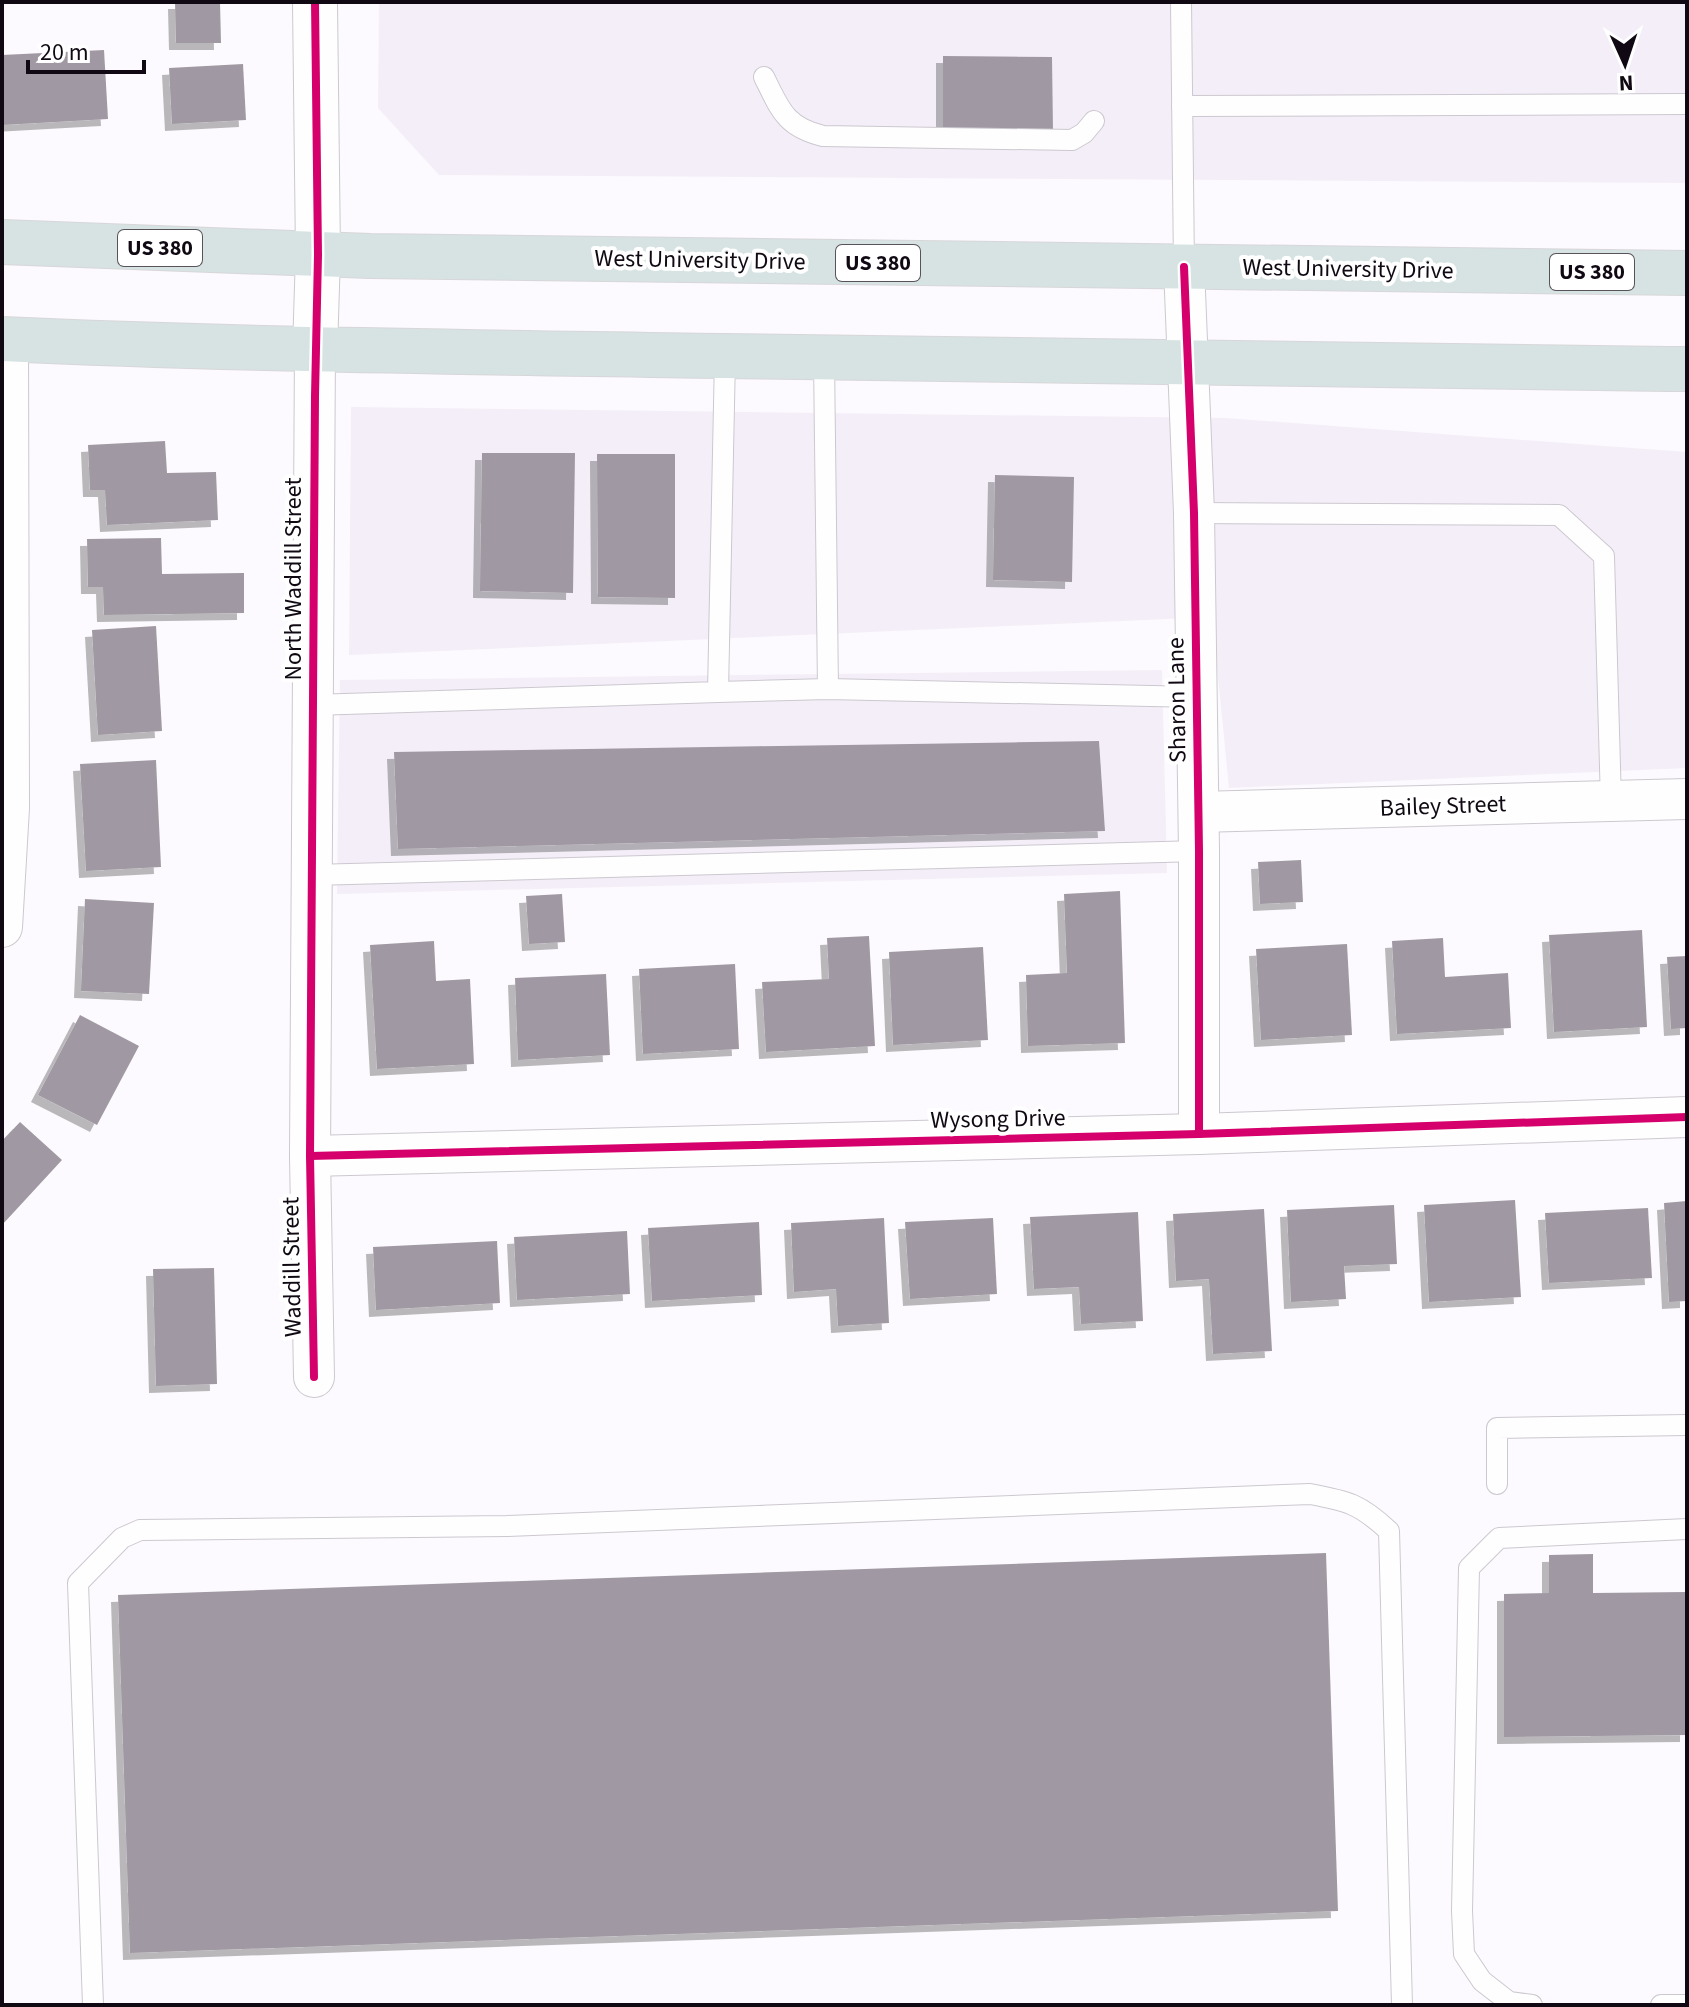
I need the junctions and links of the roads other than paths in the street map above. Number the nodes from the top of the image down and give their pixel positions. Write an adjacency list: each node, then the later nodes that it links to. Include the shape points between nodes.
1 (315, 2): 8 (street, North Waddill Street)
2 (1181, 2): 5 (lane)
3 (764, 77): 6 (lane, via 786,119 823,136 1072,140)
4 (1687, 104): 5 (lane)
5 (1182, 106): 9 (lane)
6 (1094, 121)
7 (2, 242): 8 (highway, West University Drive / US 380)
8 (318, 255): 9 (highway, West University Drive / US 380); 12 (street, North Waddill Street)
9 (1184, 267): 10 (highway, West University Drive / US 380); 15 (street, Sharon Lane)
10 (1687, 273)
11 (5, 339): 12 (highway); 27 (street, via 9,808)
12 (315, 349): 13 (highway); 21 (street, North Waddill Street)
13 (725, 357): 14 (highway); 19 (lane)
14 (824, 359): 15 (highway); 18 (lane)
15 (1187, 363): 16 (highway); 17 (street, Sharon Lane)
16 (1687, 369)
17 (1194, 513): 20 (street, Sharon Lane); 23 (lane, via 1559,515 1604,556)
18 (828, 689): 19 (lane); 20 (lane)
19 (718, 692): 21 (lane)
20 (1196, 697): 24 (street, Sharon Lane)
21 (313, 705): 26 (street, North Waddill Street)
22 (1687, 799): 23 (street, Bailey Street)
23 (1611, 802): 24 (street, Bailey Street)
24 (1199, 812): 25 (street, Sharon Lane)
25 (1199, 851): 26 (lane); 29 (street, Sharon Lane)
26 (312, 875): 30 (street, North Waddill Street)
27 (2, 927)
28 (1687, 1117): 29 (street, Wysong Drive)
29 (1199, 1134): 30 (street, Wysong Drive)
30 (310, 1156): 31 (street, Waddill Street)
31 (314, 1377)
32 (1687, 1425): 33 (lane, via 1497,1428)
33 (1497, 1484)
34 (1687, 1529): 37 (lane, via 1499,1538 1469,1568 1464,1954 1482,1981 1509,2002)
35 (93, 2005): 36 (lane, via 78,1583 122,1538 140,1530 507,1526 1310,1494 1367,1510 1389,1531)
36 (1402, 2005)
37 (1532, 2005)
38 (1661, 2005): 39 (lane)
39 (1687, 2005)

